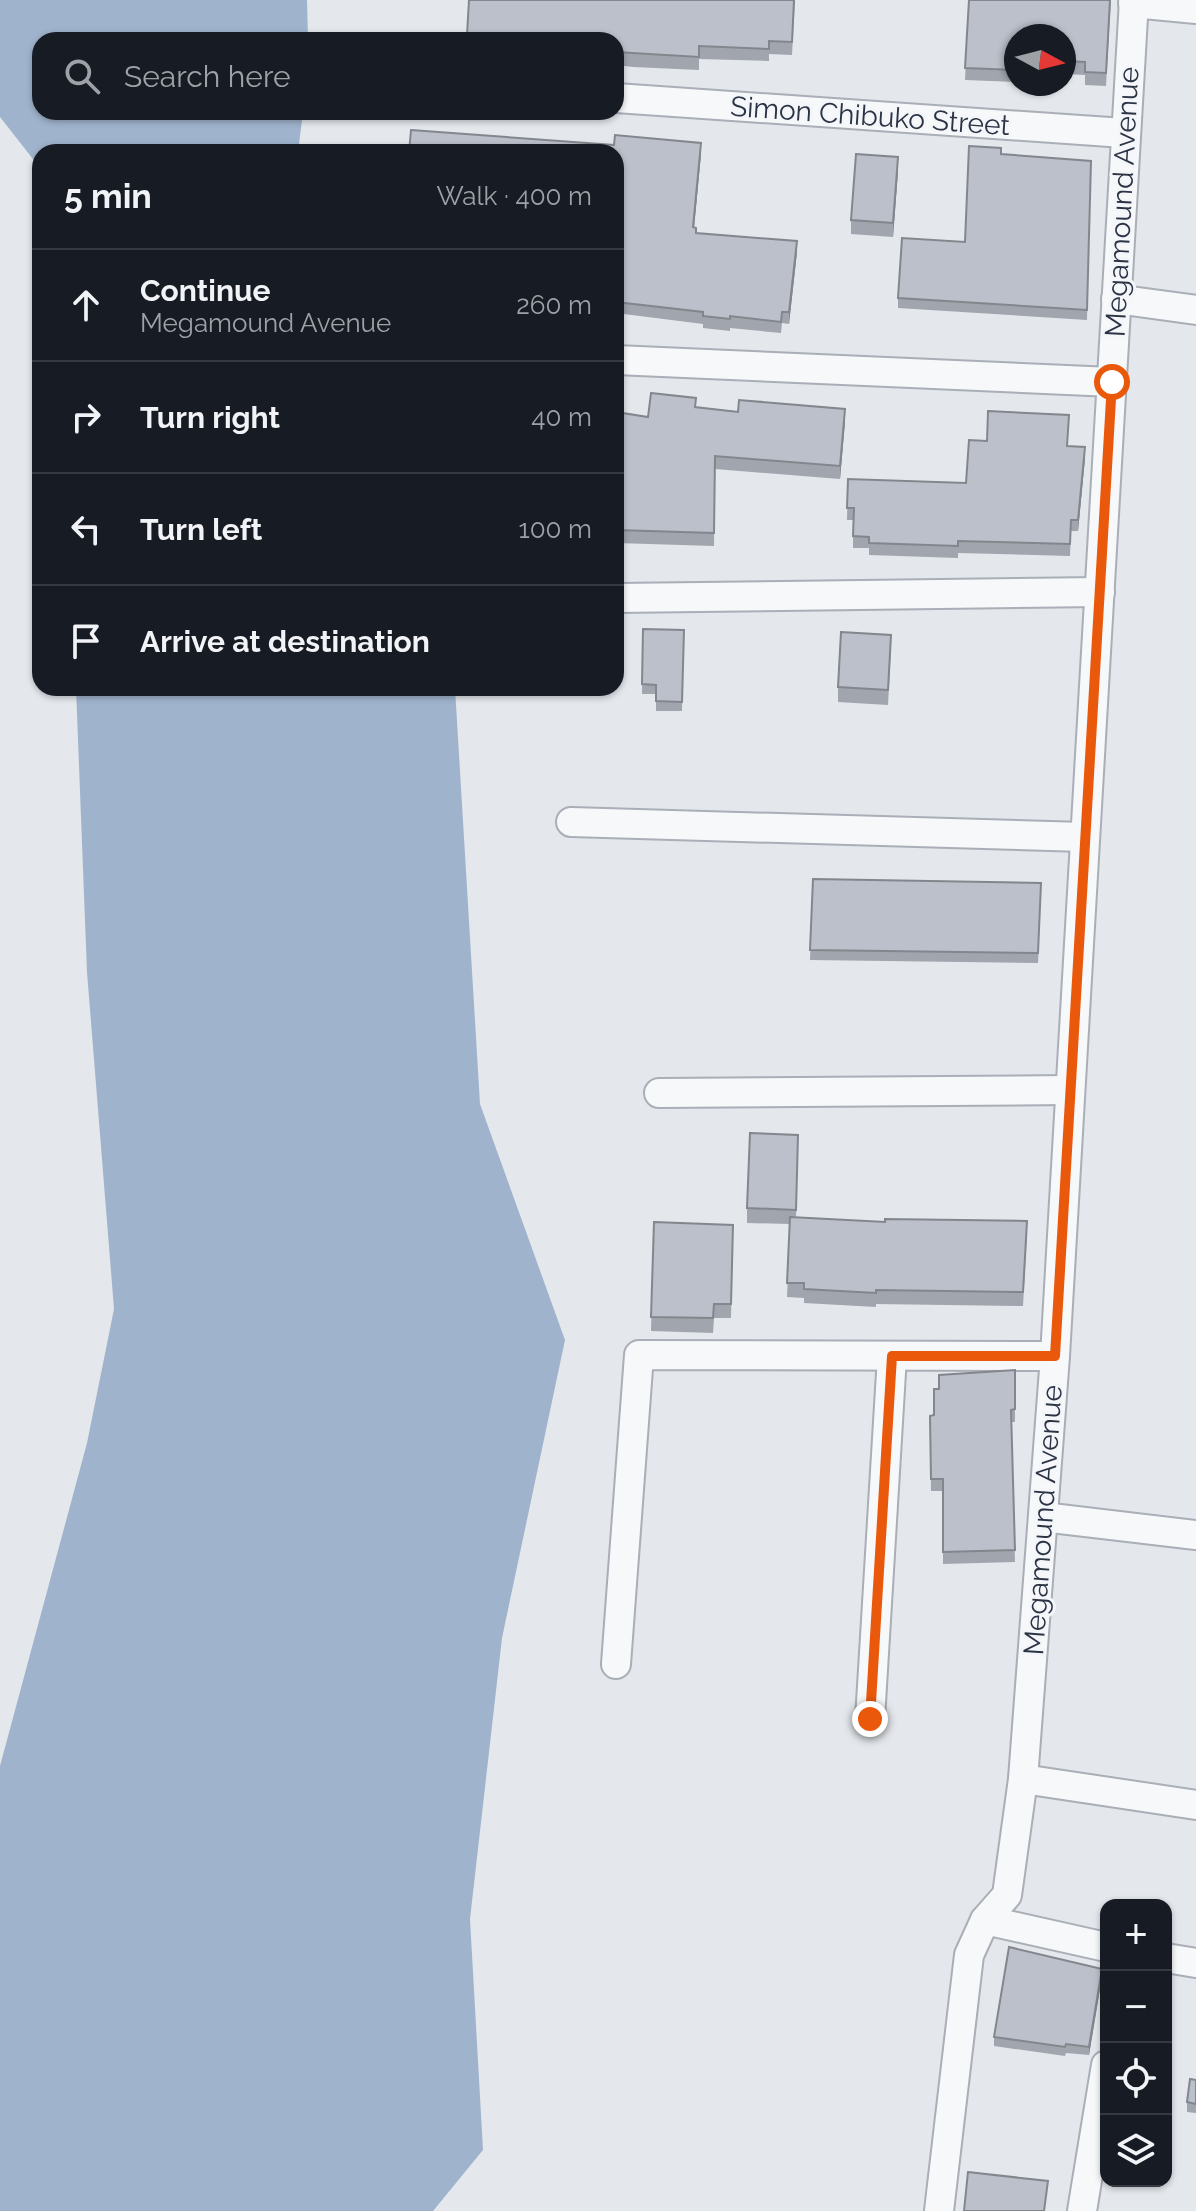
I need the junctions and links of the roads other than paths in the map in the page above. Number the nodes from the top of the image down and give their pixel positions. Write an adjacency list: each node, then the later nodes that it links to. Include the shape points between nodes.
1 (1134, 2): 2 (street); 4 (street, Megamound Avenue)
2 (1196, 9)
3 (624, 99): 4 (street, Simon Chibuko Street)
4 (1124, 133): 5 (street, Megamound Avenue)
5 (1116, 299): 6 (street); 8 (street, Megamound Avenue)
6 (1196, 310)
7 (624, 360): 8 (street)
8 (1112, 382): 9 (street, Megamound Avenue)
9 (1100, 592): 10 (street); 12 (street, Megamound Avenue)
10 (624, 598)
11 (571, 822): 12 (street)
12 (1084, 837): 13 (street, Megamound Avenue)
13 (1070, 1090): 14 (street); 16 (street, Megamound Avenue)
14 (659, 1093)
15 (892, 1356): 16 (street); 19 (street, via 639,1355); 20 (street)
16 (1055, 1356): 17 (street, Megamound Avenue)
17 (1043, 1517): 18 (street); 21 (street, Megamound Avenue)
18 (1196, 1535)
19 (616, 1664)
20 (870, 1719)
21 (1023, 1779): 22 (street); 23 (street, Megamound Avenue, via 1007,1895)
22 (1196, 1805)
23 (985, 1920): 24 (street); 28 (street, Megamound Avenue, via 969,1955 961,2003)
24 (1100, 1946)
25 (1172, 1959): 26 (street)
26 (1196, 1963)
27 (1100, 2102): 29 (street)
28 (939, 2211)
29 (1082, 2211)

